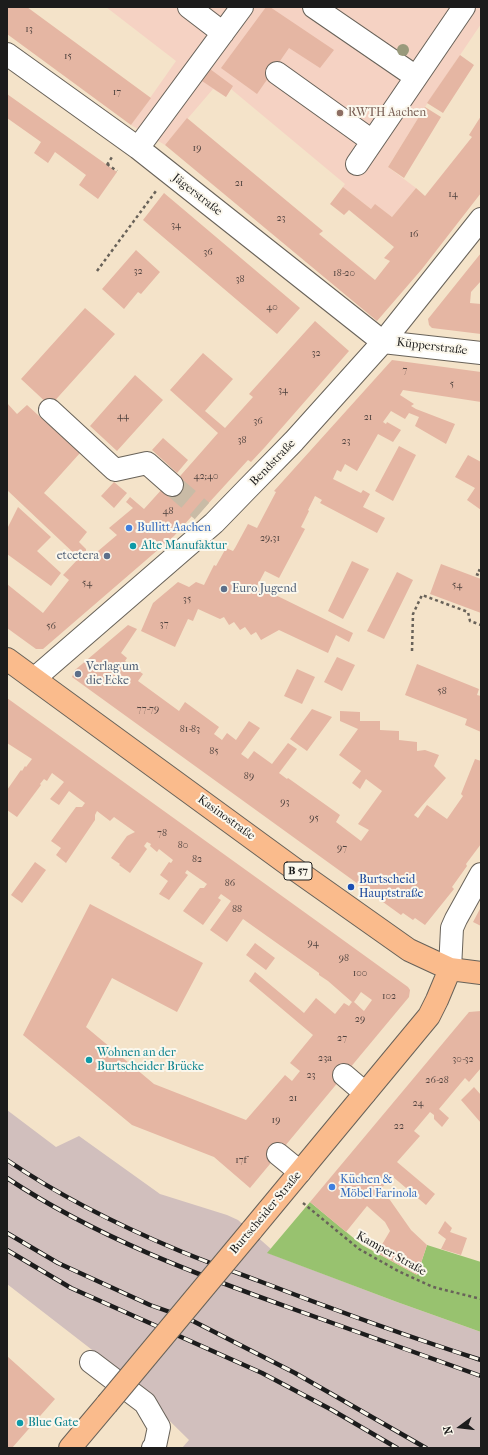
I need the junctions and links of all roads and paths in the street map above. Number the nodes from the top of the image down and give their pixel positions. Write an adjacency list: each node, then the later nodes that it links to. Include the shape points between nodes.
1 (189, 7): 5 (street)
2 (242, 7): 5 (street)
3 (314, 7): 8 (street)
4 (464, 7): 8 (street)
5 (223, 33): 10 (street)
6 (7, 54): 10 (street, Jägerstraße)
7 (277, 73): 9 (street)
8 (416, 77): 9 (street)
9 (372, 141): 12 (street)
10 (138, 148): 17 (street, Jägerstraße)
11 (107, 164): 13 (path)
12 (358, 164)
13 (117, 171)
14 (158, 189): 16 (path)
15 (481, 220): 17 (street, Bendstraße)
16 (97, 271)
17 (383, 342): 18 (street, Küpperstraße); 26 (street, Bendstraße, via 294,441)
18 (481, 353)
19 (50, 410): 20 (street, via 115,470 147,463)
20 (172, 485)
21 (476, 574): 22 (path)
22 (481, 576)
23 (481, 625): 24 (path, via 470,621 468,612 422,595 413,614)
24 (412, 651)
25 (7, 659): 26 (main road, Kasinostraße / B 57)
26 (35, 678): 28 (main road, Kasinostraße / B 57, via 298,872 409,950)
27 (481, 874): 28 (street, via 452,928)
28 (450, 970): 29 (main road, B 57); 31 (main road, Burtscheider Straße, via 429,1016)
29 (481, 973)
30 (344, 1075): 31 (street)
31 (365, 1093): 33 (main road, Burtscheider Straße)
32 (278, 1154): 33 (street)
33 (300, 1172): 34 (main road, Burtscheider Straße)
34 (285, 1189): 35 (path, Kamper Straße, via 359,1249 433,1287); 37 (main road, Burtscheider Straße, bridge)
35 (481, 1299)
36 (91, 1362): 38 (street, via 145,1403 159,1427)
37 (70, 1448)
38 (153, 1448)

